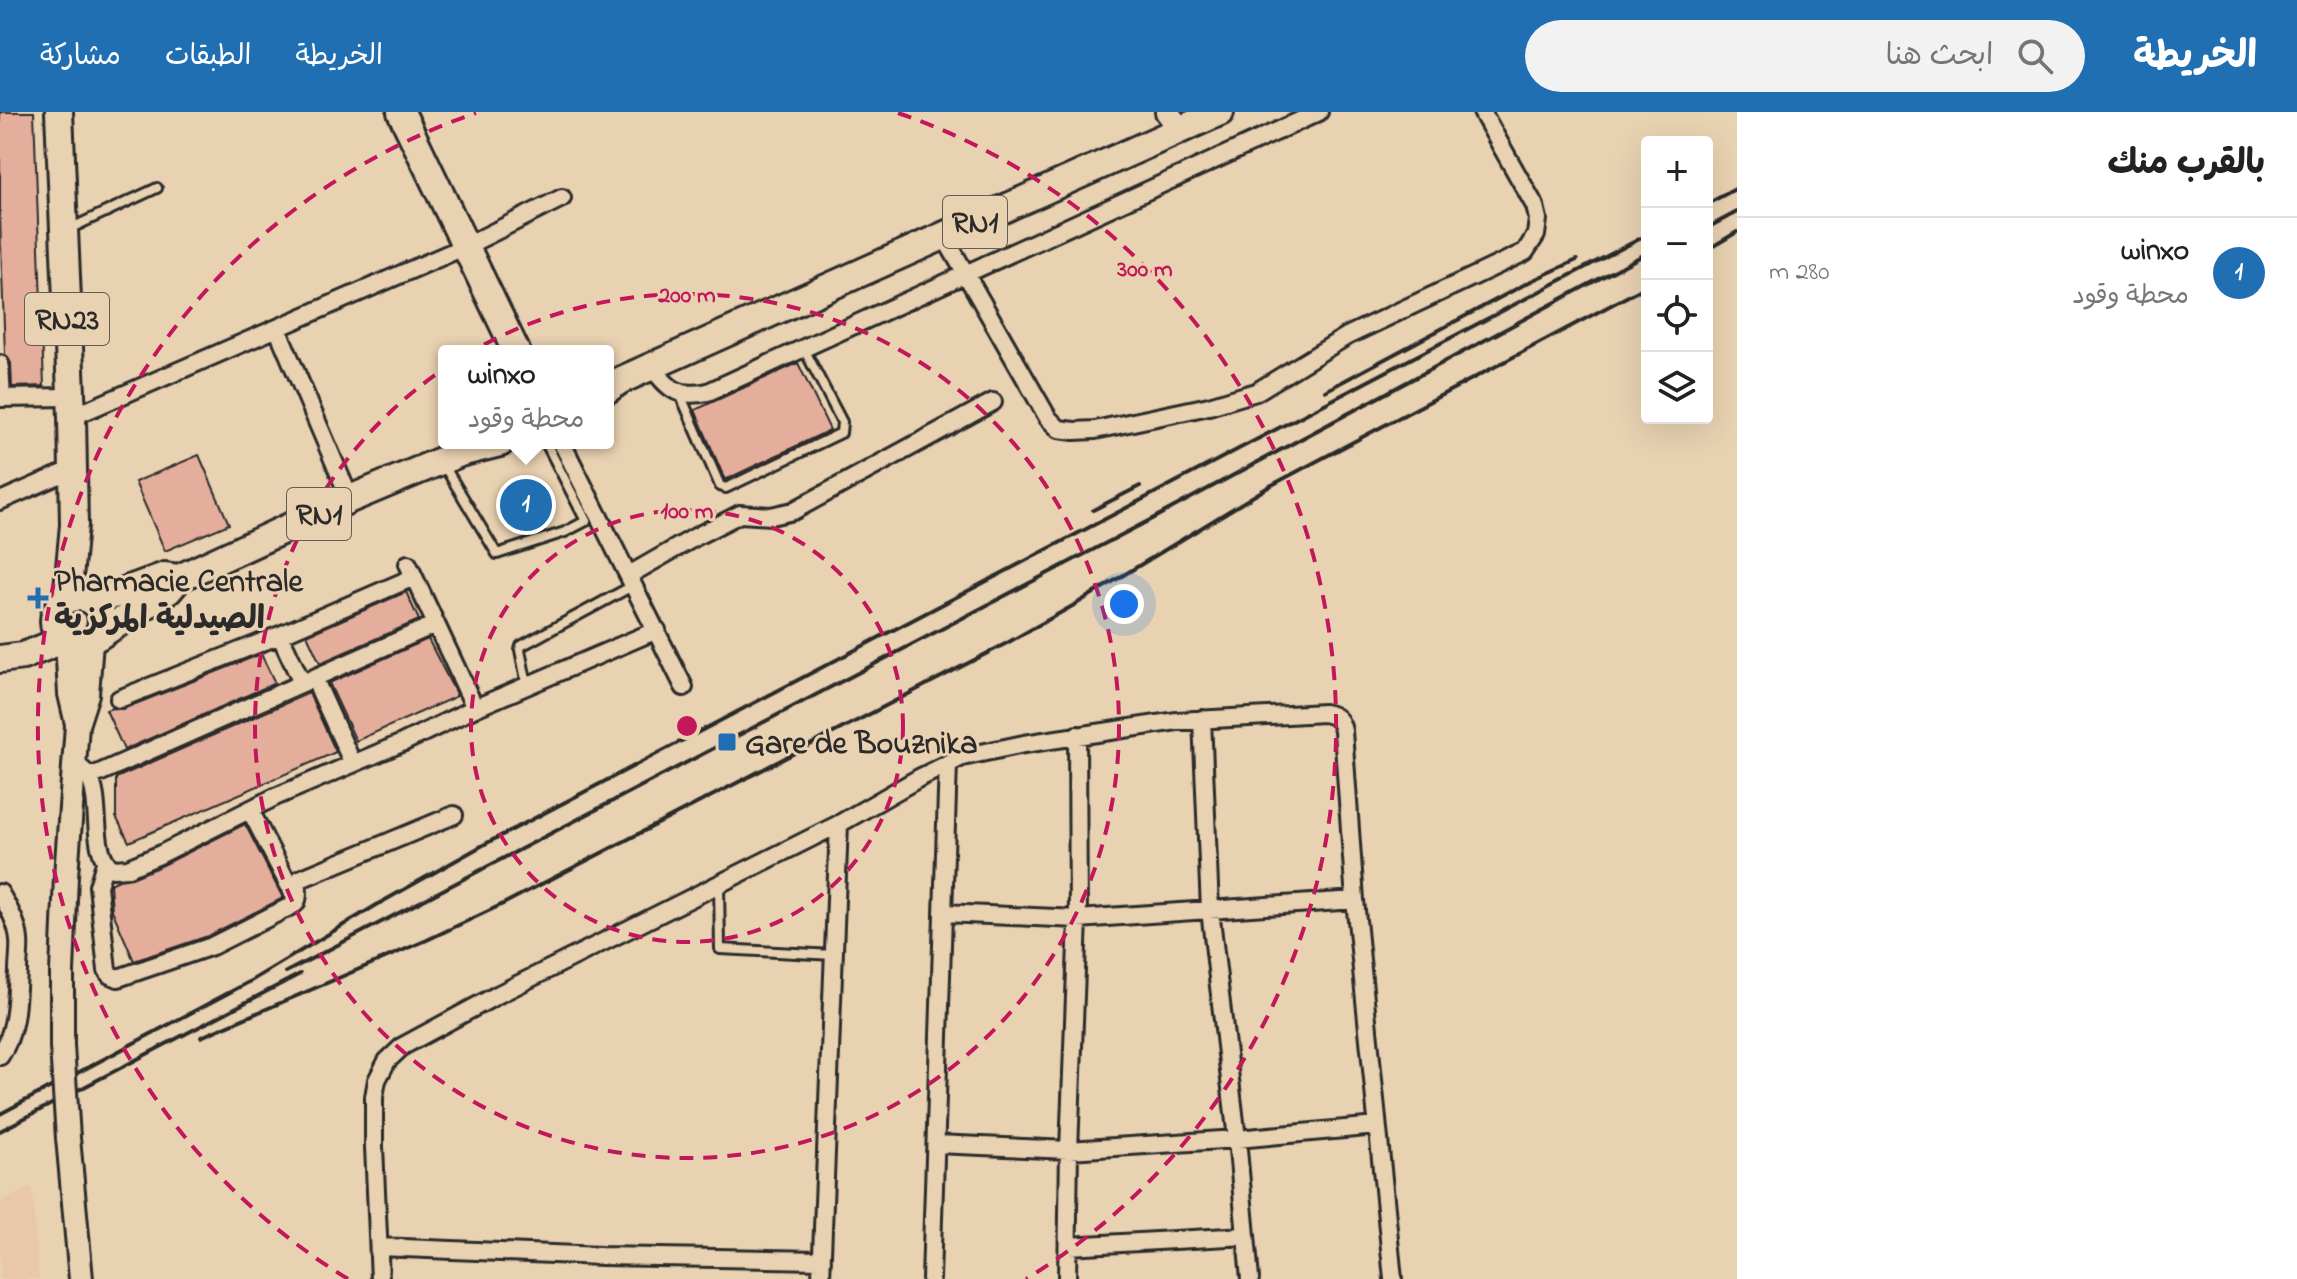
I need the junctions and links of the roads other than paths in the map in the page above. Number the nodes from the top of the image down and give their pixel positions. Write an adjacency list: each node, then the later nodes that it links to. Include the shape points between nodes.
1 (59, 112): 9 (main road, RN23)
2 (401, 112): 11 (main road)
3 (1220, 112): 6 (main road, RN1)
4 (1319, 112): 12 (street)
5 (1482, 112): 12 (street, via 1535,206 1538,229 1531,246 1347,336 1256,392 1231,400 1095,430 1059,429)
6 (1174, 121): 10 (main road, RN1)
7 (157, 188): 9 (lane)
8 (562, 198): 11 (street)
9 (64, 231): 22 (main road, RN23)
10 (944, 236): 12 (street); 17 (main road, RN1)
11 (466, 246): 13 (street); 14 (main road)
12 (966, 272): 15 (street)
13 (277, 328): 22 (street); 27 (street)
14 (513, 345)
15 (804, 349): 19 (street, via 708,392); 19 (lane, via 842,422 841,433 726,488 720,486)
16 (0, 364): 20 (street)
17 (652, 367): 18 (main road, RN1); 19 (street)
18 (614, 384)
19 (679, 394)
20 (1, 398): 22 (street)
21 (993, 402): 30 (street, via 793,511 740,514)
22 (71, 407): 26 (main road, RN23)
23 (549, 449): 25 (lane, via 586,521 497,554)
24 (565, 449): 30 (street)
25 (459, 453): 27 (main road, RN1)
26 (73, 469): 28 (street); 32 (main road, RN23)
27 (350, 499): 29 (main road, RN1)
28 (0, 501)
29 (179, 578): 32 (main road, RN1, via 169,590); 32 (main road, RN1, via 165,576 94,602 84,597)
30 (632, 580): 33 (street); 37 (lane, via 521,646)
31 (436, 624): 34 (street, via 411,571); 36 (street); 40 (street)
32 (73, 630): 35 (main road, RN1, via 16,641); 45 (street, via 70,694)
33 (657, 630): 37 (street); 38 (street)
34 (280, 635): 36 (street); 39 (street)
35 (1, 659)
36 (308, 681): 44 (street); 45 (street)
37 (527, 686): 40 (street)
38 (684, 687)
39 (119, 699)
40 (475, 708): 44 (street)
41 (1202, 719): 42 (street); 52 (street, via 1324,713 1339,719); 54 (street)
42 (1077, 735): 43 (street, via 973,753); 56 (street)
43 (948, 763): 48 (street); 55 (street)
44 (353, 764): 46 (street)
45 (82, 770): 49 (street, via 93,784); 69 (street, bridge, via 65,892 62,972 62,1046)
46 (250, 810): 49 (street, via 128,868 113,869); 53 (street)
47 (454, 815): 53 (street, via 300,879)
48 (839, 824): 50 (street); 57 (street)
49 (105, 863): 53 (street, via 98,886 107,970 118,978 212,946)
50 (719, 884): 57 (lane, via 720,949); 67 (street, via 453,1018 387,1061 374,1097)
51 (0, 893): 58 (street, via 19,938)
52 (1355, 900): 54 (street); 61 (street)
53 (297, 901)
54 (1210, 910): 56 (street); 62 (street)
55 (944, 913): 56 (street); 63 (street)
56 (1078, 919): 64 (street)
57 (834, 955): 68 (street)
58 (18, 960): 59 (street); 60 (street, via 13,1030)
59 (0, 968)
60 (0, 1056)
61 (1377, 1126): 62 (street); 75 (street)
62 (1237, 1139): 64 (street); 65 (street)
63 (936, 1144): 64 (street); 72 (street)
64 (1069, 1150): 66 (street)
65 (1246, 1236): 66 (street); 74 (street)
66 (1068, 1246): 73 (street)
67 (379, 1247): 68 (street); 70 (street)
68 (822, 1260): 71 (street)
69 (81, 1279)
70 (380, 1279)
71 (821, 1279)
72 (931, 1279)
73 (1067, 1279)
74 (1250, 1279)
75 (1393, 1279)

